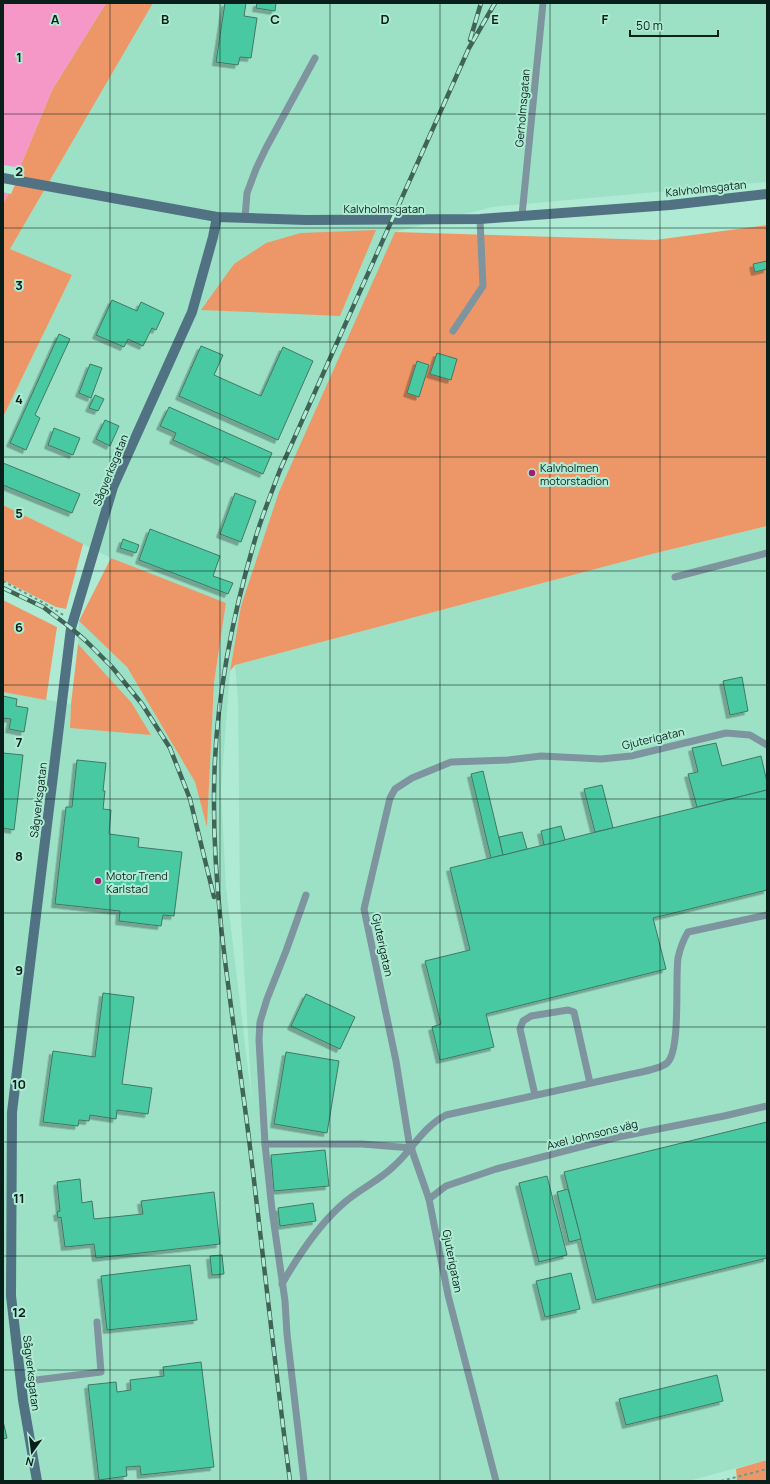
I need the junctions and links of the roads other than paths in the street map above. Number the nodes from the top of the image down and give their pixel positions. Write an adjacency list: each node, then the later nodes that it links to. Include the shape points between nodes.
1 (543, 3): 5 (lane, Gerholmsgatan)
2 (315, 58): 7 (lane, via 256,169 247,193)
3 (3, 178): 6 (street, Kalvholmsgatan)
4 (767, 194): 5 (street, Kalvholmsgatan)
5 (522, 215): 8 (street, Kalvholmsgatan)
6 (217, 217): 7 (street, Kalvholmsgatan); 23 (street, Sågverksgatan, via 192,312 114,487 73,621 12,1112 11,1296)
7 (245, 218): 8 (street, Kalvholmsgatan)
8 (480, 219): 9 (lane, via 483,286)
9 (453, 331)
10 (767, 553): 11 (lane)
11 (675, 577)
12 (767, 745): 19 (lane, Gjuterigatan, via 750,735 726,733 631,756 601,759 541,756 450,762 412,778 395,790 390,798 364,909)
13 (306, 895): 18 (lane, via 260,1022)
14 (767, 916): 15 (lane, via 688,932 679,956 674,1046 668,1063)
15 (590, 1083): 16 (lane); 16 (lane, via 574,1012 568,1010 531,1016 523,1021 520,1029)
16 (535, 1095): 19 (lane, via 446,1116 429,1127)
17 (767, 1106): 20 (lane, Axel Johnsons väg, via 618,1138 496,1169 446,1186)
18 (265, 1144): 19 (lane, via 362,1144); 21 (lane)
19 (412, 1148): 20 (lane, Gjuterigatan); 21 (lane, via 393,1168 339,1207 295,1261)
20 (429, 1199): 26 (lane, Gjuterigatan, via 448,1295)
21 (282, 1284): 25 (lane)
22 (97, 1322): 23 (lane, via 101,1372)
23 (20, 1382): 24 (street, Sågverksgatan)
24 (37, 1481)
25 (304, 1481)
26 (496, 1481)

